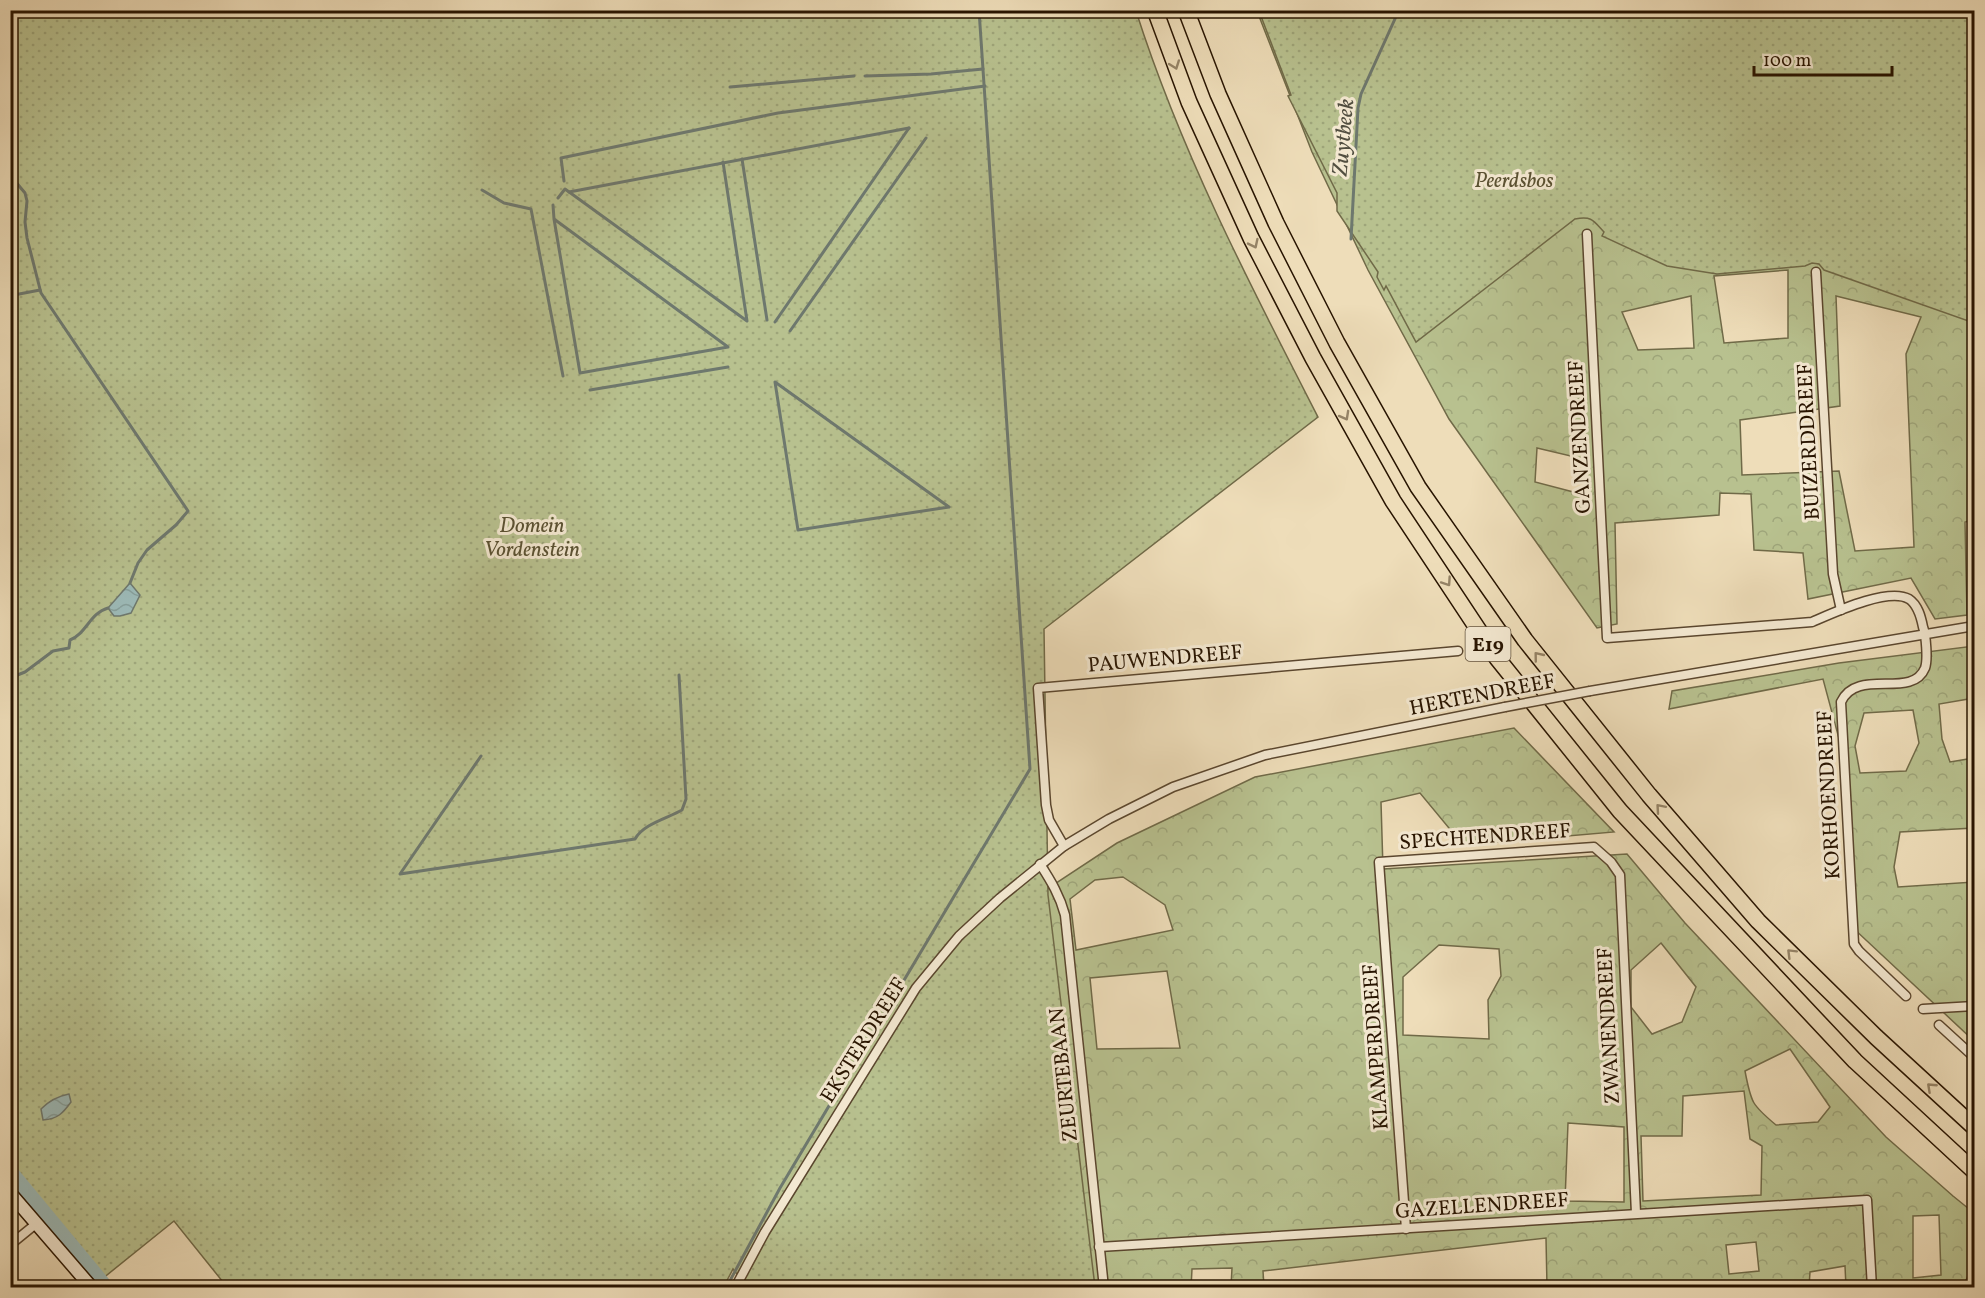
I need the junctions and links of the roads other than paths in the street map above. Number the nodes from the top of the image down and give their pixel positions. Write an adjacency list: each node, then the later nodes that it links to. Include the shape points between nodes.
1 (1155, 10): 19 (highway, E19, one-way to 19, via 1194,113 1251,238 1313,358 1393,501 1497,658 1620,811 1855,1061)
2 (1186, 10): 18 (highway, E19, one-way to 2, via 1758,921 1649,795 1524,640 1418,487 1337,342 1271,212 1218,94)
3 (1587, 234): 5 (street, GANZENDREEF, via 1607,638 1812,622)
4 (1816, 272): 5 (street, BUIZERDDREEF, via 1833,574)
5 (1841, 610): 7 (street, via 1886,596 1909,599 1920,612)
6 (1974, 626): 7 (street, HERTENDREEF)
7 (1925, 634): 9 (street, HERTENDREEF, bridge, via 1590,691 1265,755 1173,787); 13 (street, KORHOENDREEF, via 1925,668 1916,680 1853,687 1841,702 1854,944)
8 (1458, 651): 9 (street, PAUWENDREEF, via 1038,688 1046,805 1049,820)
9 (1064, 846): 12 (street, EKSTERDREEF)
10 (1594, 847): 11 (street, SPECHTENDREEF); 21 (street, ZWANENDREEF, via 1620,875)
11 (1379, 862): 23 (street, KLAMPERDREEF)
12 (1040, 864): 25 (street, ZEURTEBAAN, via 1062,901 1065,915); 27 (street, EKSTERDREEF, via 959,936 916,988)
13 (1906, 996)
14 (1974, 1006): 15 (street)
15 (1923, 1009)
16 (1939, 1025): 17 (street)
17 (1974, 1057)
18 (1974, 1127)
19 (1974, 1171)
20 (10, 1193): 22 (main road)
21 (1636, 1213): 23 (street, GAZELLENDREEF); 29 (street, GAZELLENDREEF, via 1867,1200)
22 (37, 1224): 24 (street); 26 (main road)
23 (1406, 1229): 25 (street, GAZELLENDREEF)
24 (10, 1245)
25 (1099, 1247): 28 (street, ZEURTEBAAN)
26 (92, 1287)
27 (735, 1287)
28 (1104, 1287)
29 (1872, 1287)

